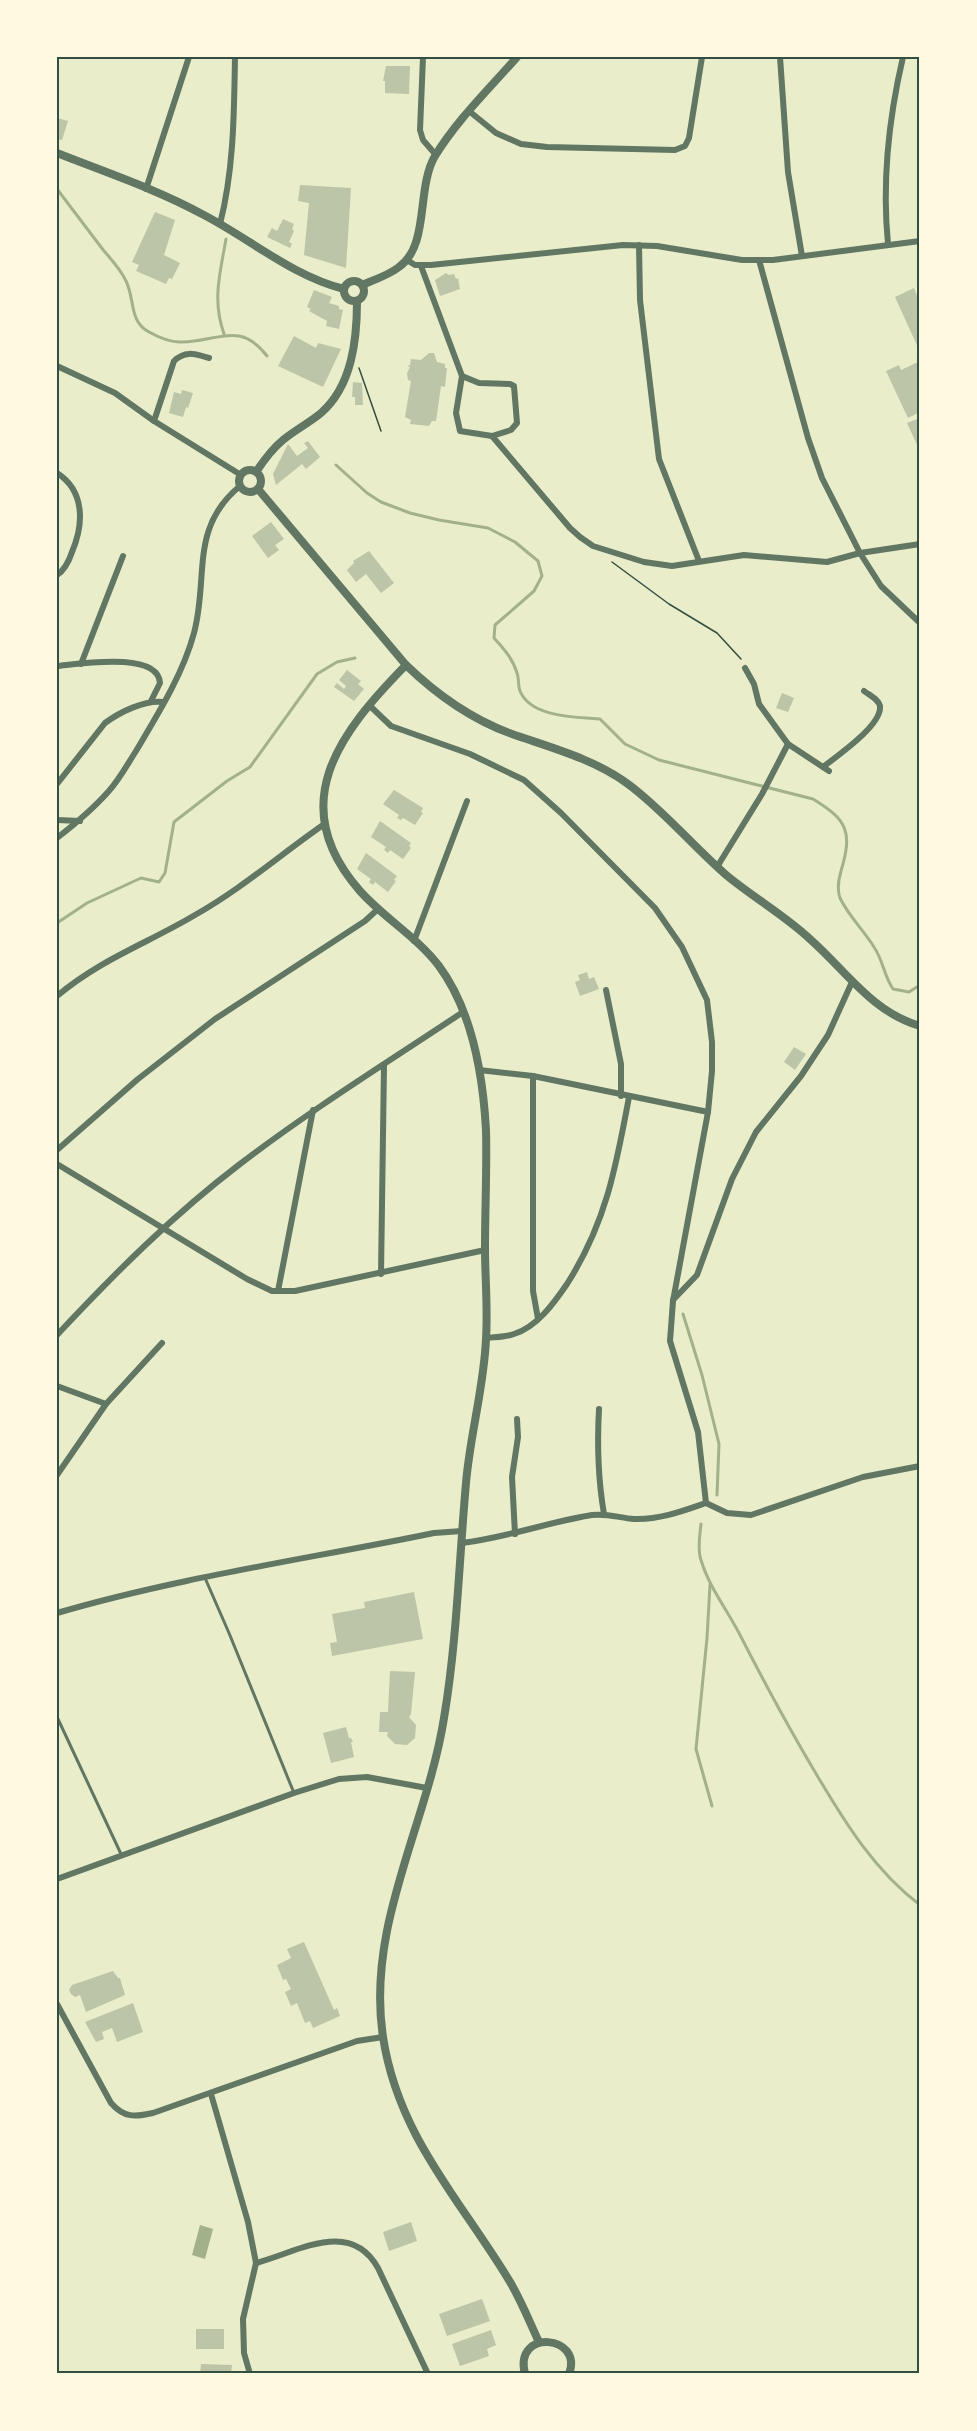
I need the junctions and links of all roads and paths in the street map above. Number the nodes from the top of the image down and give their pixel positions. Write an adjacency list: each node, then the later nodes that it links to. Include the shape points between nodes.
1 (189, 57): 11 (street)
2 (236, 57): 12 (street, via 232,155)
3 (423, 57): 10 (street, via 420,130)
4 (517, 57): 8 (street)
5 (702, 57): 8 (street, via 689,138 685,146 675,150 521,144 496,134)
6 (780, 57): 16 (street, via 788,172)
7 (903, 57): 14 (street, via 885,181)
8 (469, 111): 10 (street)
9 (57, 153): 11 (street)
10 (436, 155): 17 (street, via 425,181 416,240)
11 (146, 189): 12 (street)
12 (220, 224): 21 (street, via 300,271)
13 (920, 241): 14 (street)
14 (888, 244): 16 (street)
15 (639, 245): 18 (street); 19 (street); 39 (street, via 640,300 659,459)
16 (802, 256): 18 (street)
17 (407, 260): 19 (street); 20 (street, via 393,272)
18 (759, 260): 36 (street, via 808,438 822,478)
19 (421, 266): 26 (street)
20 (362, 285): 21 (street, via 353,281); 22 (street, via 364,294)
21 (344, 289): 22 (street, via 348,299)
22 (357, 301): 24 (street)
23 (209, 358): 27 (street, via 192,352 174,361)
24 (352, 358): 28 (path, via 363,373); 30 (street, via 333,400 269,453)
25 (57, 366): 27 (street, via 115,393)
26 (462, 376): 29 (street, via 456,404 458,428 464,433); 29 (street, via 479,383 514,386 517,423 511,430)
27 (154, 421): 32 (street)
28 (381, 431)
29 (492, 436): 39 (street, via 570,528 593,546 657,565)
30 (256, 472): 32 (street); 34 (street, via 261,482)
31 (57, 473): 40 (street, via 66,478 75,492 82,523 68,562)
32 (241, 475): 33 (street)
33 (240, 486): 34 (street, via 249,492); 48 (street, via 220,505 210,526 203,550 194,633)
34 (258, 489): 43 (street)
35 (920, 544): 36 (street)
36 (860, 553): 39 (street, via 827,562 744,555); 41 (street, via 881,586)
37 (123, 556): 42 (street)
38 (607, 558): 45 (path, via 669,604 717,633 740,656)
39 (699, 561)
40 (57, 575)
41 (920, 623)
42 (81, 664): 44 (street); 47 (street, via 118,662 151,668 157,672 160,683)
43 (406, 665): 49 (street); 57 (street, via 462,709 488,724 612,773 630,785)
44 (57, 666)
45 (746, 668): 50 (street, via 759,704)
46 (864, 691): 50 (street, via 879,702 876,718 826,769)
47 (151, 701): 48 (street); 51 (street, via 105,723)
48 (163, 702): 54 (street, via 110,791)
49 (369, 705): 55 (street, via 340,747 328,776 322,796); 71 (street, via 391,726 470,754 524,780 655,908 682,947 707,1000 712,1051)
50 (788, 744): 57 (street)
51 (57, 784)
52 (467, 801): 59 (street)
53 (57, 820): 54 (street)
54 (80, 820): 56 (street)
55 (323, 825): 58 (street, via 343,870); 62 (street, via 196,915 110,958)
56 (57, 838)
57 (717, 867): 60 (street, via 811,939)
58 (378, 909): 59 (street); 72 (street, via 215,1019)
59 (414, 940): 63 (street, via 437,964)
60 (852, 982): 64 (street, via 889,1013); 78 (street, via 828,1035 756,1132 732,1179 697,1275)
61 (606, 990): 68 (street, via 621,1064)
62 (57, 996)
63 (463, 1012): 65 (street); 66 (street)
64 (920, 1026)
65 (384, 1065): 70 (street); 76 (street)
66 (479, 1070): 67 (street); 75 (street, via 486,1133)
67 (533, 1076): 68 (street); 79 (street, via 533,1291)
68 (621, 1096): 69 (street)
69 (629, 1097): 71 (street); 79 (street, via 608,1201 595,1235 554,1304)
70 (314, 1110): 74 (street, via 238,1165); 77 (street)
71 (708, 1112): 78 (street)
72 (57, 1150)
73 (57, 1164): 74 (street)
74 (162, 1228): 77 (street, via 247,1279); 80 (street)
75 (485, 1250): 76 (street); 81 (street)
76 (381, 1274): 77 (street)
77 (278, 1291)
78 (673, 1301): 89 (street, via 670,1341 698,1432)
79 (538, 1319): 81 (street, via 515,1334)
80 (57, 1335)
81 (487, 1338): 91 (street, via 472,1428)
82 (162, 1343): 84 (street)
83 (57, 1386): 84 (street)
84 (106, 1404): 88 (street)
85 (599, 1409): 90 (street, via 599,1486)
86 (517, 1419): 92 (street, via 512,1477)
87 (920, 1466): 89 (street, via 863,1477 751,1515 728,1513)
88 (57, 1475)
89 (706, 1503): 90 (street, via 657,1518)
90 (604, 1514): 92 (street)
91 (462, 1531): 93 (street); 94 (street, via 434,1533)
92 (515, 1534): 93 (street)
93 (461, 1543): 97 (street, via 445,1717)
94 (205, 1578): 95 (street); 98 (lane)
95 (57, 1613)
96 (58, 1719): 99 (lane)
97 (427, 1788): 98 (street, via 367,1777 339,1779); 102 (street, via 388,1923 381,1981)
98 (294, 1793): 99 (street)
99 (122, 1856): 100 (street)
100 (57, 1879)
101 (57, 2004): 103 (street, via 120,2113 153,2113)
102 (383, 2037): 103 (street, via 357,2041); 105 (street, via 397,2088 423,2151 509,2280)
103 (211, 2094): 104 (street)
104 (256, 2263): 106 (street, via 243,2319 244,2353); 107 (street, via 333,2241 364,2249 378,2268)
105 (539, 2342): 108 (street, via 524,2358); 109 (street, via 560,2344 571,2362)
106 (250, 2374)
107 (428, 2374)
108 (525, 2374)
109 (569, 2374)

